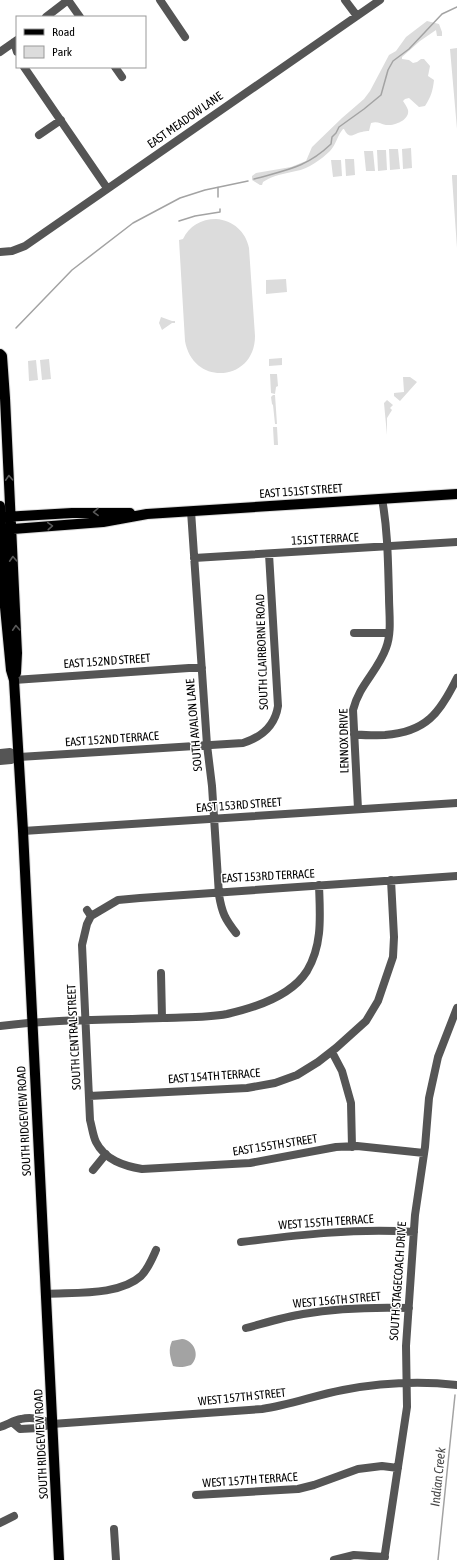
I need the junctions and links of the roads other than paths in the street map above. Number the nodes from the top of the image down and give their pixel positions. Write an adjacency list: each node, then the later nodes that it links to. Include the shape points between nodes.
1 (68, 0): 5 (street); 6 (street)
2 (160, 0): 8 (street)
3 (345, 0): 7 (street)
4 (380, 0): 7 (street, EAST MEADOW LANE)
5 (47, 16)
6 (79, 16)
7 (357, 16): 16 (street, EAST MEADOW LANE)
8 (185, 37)
9 (10, 44): 10 (street)
10 (0, 52)
11 (25, 68): 14 (street)
12 (116, 68): 13 (street)
13 (122, 77)
14 (61, 120): 15 (street); 16 (street)
15 (39, 135)
16 (107, 188): 17 (street, EAST MEADOW LANE, via 25,246)
17 (0, 252)
18 (0, 354): 24 (main road, SOUTH RIDGEVIEW ROAD, one-way to 18, via 6,398)
19 (457, 494): 20 (main road, EAST 151ST STREET)
20 (382, 499): 22 (main road, EAST 151ST STREET); 27 (street, LENNOX DRIVE)
21 (0, 506): 24 (main road, SOUTH RIDGEVIEW ROAD)
22 (191, 511): 23 (main road, EAST 151ST STREET); 29 (street, SOUTH AVALON LANE)
23 (147, 514): 24 (main road, EAST 151ST STREET, one-way to 24, via 102,512); 25 (main road, EAST 151ST STREET, one-way to 23, via 103,522)
24 (4, 517): 25 (main road, SOUTH RIDGEVIEW ROAD)
25 (4, 529): 34 (main road, SOUTH RIDGEVIEW ROAD, via 17,669)
26 (457, 542): 27 (street, 151ST TERRACE)
27 (387, 547): 28 (street, 151ST TERRACE); 31 (street, LENNOX DRIVE)
28 (269, 554): 29 (street, 151ST TERRACE); 36 (street, SOUTH CLAIRBORNE ROAD, via 277,713 270,727 257,738 243,743)
29 (194, 558): 32 (street, SOUTH AVALON LANE)
30 (354, 633): 31 (street)
31 (389, 633): 35 (street, LENNOX DRIVE, via 384,654 356,700 353,710)
32 (202, 668): 34 (street, EAST 152ND STREET); 36 (street, SOUTH AVALON LANE)
33 (457, 678): 35 (street, via 434,714 421,726 394,734)
34 (14, 680): 38 (main road, SOUTH RIDGEVIEW ROAD)
35 (354, 734): 41 (street, LENNOX DRIVE)
36 (207, 745): 38 (street, EAST 152ND TERRACE); 42 (street, SOUTH AVALON LANE)
37 (0, 753): 38 (street, via 10,752)
38 (19, 757): 39 (street); 43 (main road, SOUTH RIDGEVIEW ROAD)
39 (0, 761)
40 (457, 803): 41 (street, EAST 153RD STREET)
41 (358, 809): 42 (street, EAST 153RD STREET)
42 (214, 819): 43 (street, EAST 153RD STREET); 47 (street, SOUTH AVALON LANE)
43 (23, 831): 54 (main road, SOUTH RIDGEVIEW ROAD)
44 (457, 876): 45 (street, EAST 153RD TERRACE)
45 (391, 880): 46 (street, EAST 153RD TERRACE); 56 (street, EAST 154TH TERRACE, via 394,937 393,957 388,976 366,1021)
46 (319, 885): 47 (street, EAST 153RD TERRACE); 52 (street, via 319,943 307,970 298,982 273,999 243,1011 224,1015)
47 (219, 891): 48 (street, EAST 153RD TERRACE, via 118,900); 49 (street, SOUTH AVALON LANE, via 222,911)
48 (89, 913): 53 (street, SOUTH CENTRAL STREET, via 82,945)
49 (236, 933)
50 (161, 973): 52 (street)
51 (457, 1008): 59 (street, SOUTH STAGECOACH DRIVE, via 432,1078)
52 (162, 1018): 53 (street)
53 (85, 1021): 54 (street); 57 (street, SOUTH CENTRAL STREET)
54 (32, 1022): 55 (street); 65 (main road, SOUTH RIDGEVIEW ROAD)
55 (0, 1026)
56 (332, 1052): 57 (street, EAST 154TH TERRACE, via 297,1076 275,1083 247,1088); 58 (street, via 342,1071 351,1103)
57 (89, 1096): 60 (street, SOUTH CENTRAL STREET, via 93,1132 96,1142)
58 (352, 1147): 59 (street, EAST 155TH STREET); 60 (street, EAST 155TH STREET, via 317,1150 250,1163 142,1169 126,1166 112,1160)
59 (424, 1153): 62 (street, SOUTH STAGECOACH DRIVE)
60 (106, 1154): 61 (street)
61 (93, 1170)
62 (414, 1232): 63 (street, WEST 155TH TERRACE, via 356,1230); 66 (street, SOUTH STAGECOACH DRIVE)
63 (241, 1242)
64 (156, 1250): 65 (street, via 144,1272 124,1287)
65 (46, 1294): 70 (main road, SOUTH RIDGEVIEW ROAD)
66 (409, 1308): 67 (street, WEST 156TH STREET, via 356,1308 310,1313); 68 (street, SOUTH STAGECOACH DRIVE)
67 (246, 1328)
68 (406, 1384): 69 (street, WEST 157TH STREET); 70 (street, WEST 157TH STREET, via 342,1390 262,1409); 72 (street, SOUTH STAGECOACH DRIVE, via 407,1407)
69 (457, 1385)
70 (52, 1424): 71 (street, WEST 157TH STREET, via 39,1428 20,1429 13,1423); 78 (main road, SOUTH RIDGEVIEW ROAD)
71 (0, 1427)
72 (398, 1468): 73 (street, WEST 157TH TERRACE, via 382,1466 358,1469 298,1489); 77 (street, SOUTH STAGECOACH DRIVE)
73 (196, 1495)
74 (14, 1516): 75 (street)
75 (0, 1523)
76 (114, 1529): 79 (street)
77 (385, 1559): 80 (street, via 354,1555)
78 (60, 1560)
79 (116, 1560)
80 (334, 1560)

